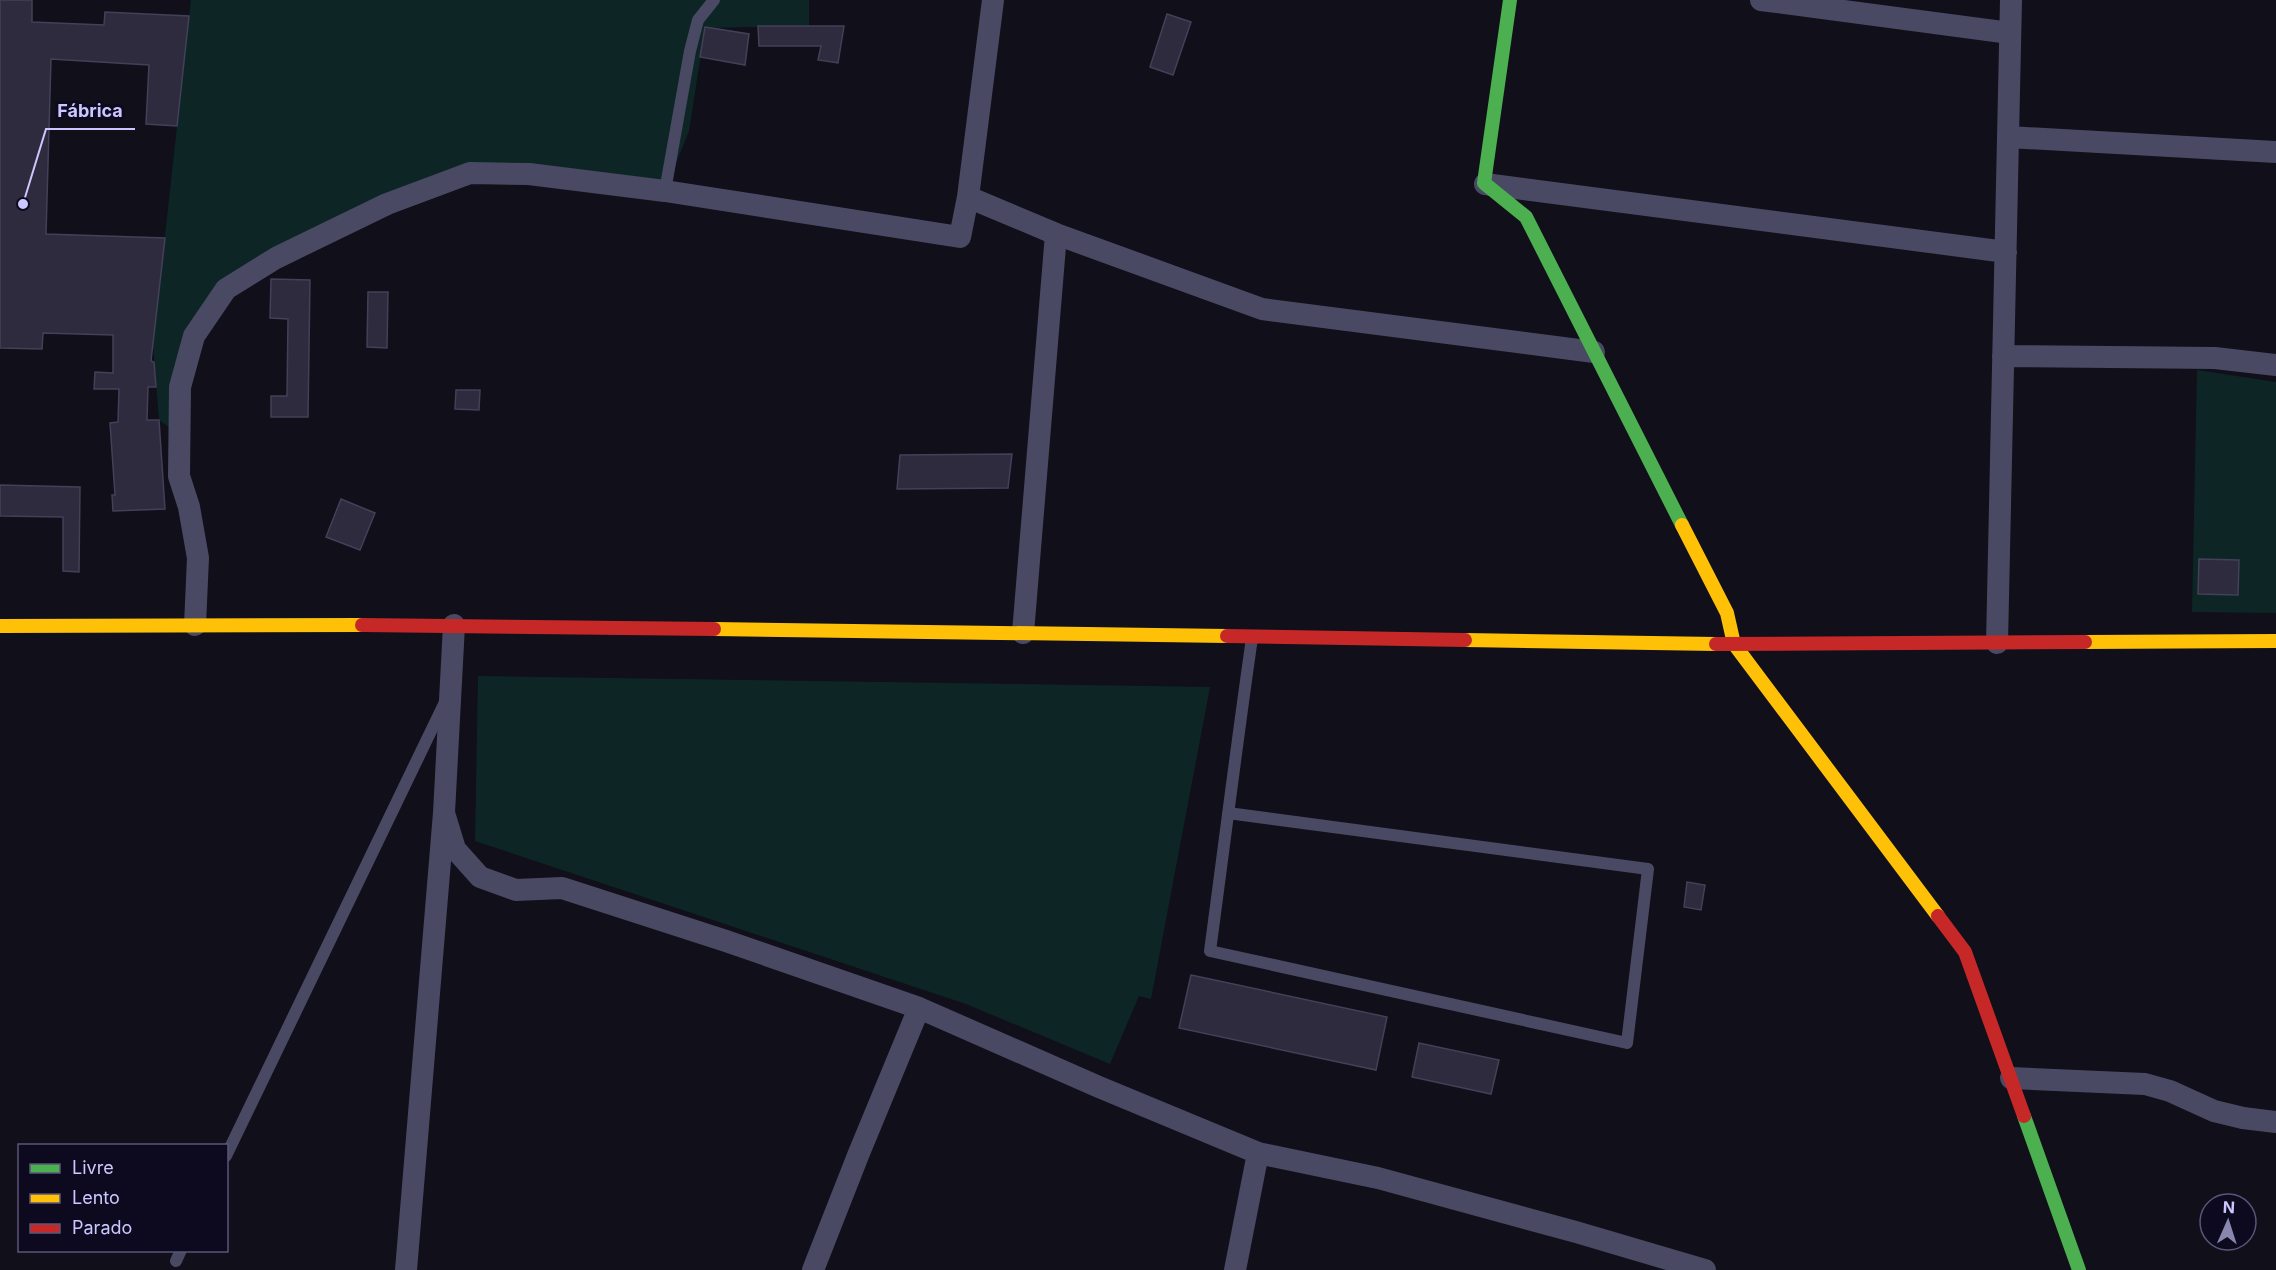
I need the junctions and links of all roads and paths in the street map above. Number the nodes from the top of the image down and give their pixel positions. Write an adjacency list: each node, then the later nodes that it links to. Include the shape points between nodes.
1 (714, 0): 10 (lane, via 698,20 690,51)
2 (993, 0): 11 (street)
3 (1510, 0): 9 (street)
4 (1761, 0): 6 (street)
5 (2011, 0): 6 (street)
6 (2010, 33): 7 (street)
7 (2008, 137): 8 (street); 13 (street)
8 (2276, 152)
9 (1484, 183): 13 (street); 14 (street, via 1526,217)
10 (665, 191): 11 (street, via 960,237); 17 (street, via 529,174 470,173 387,204 276,258 226,289 194,336 180,387 179,476 198,558)
11 (969, 196): 12 (street)
12 (1056, 234): 14 (street, via 1262,309); 20 (street)
13 (2006, 252): 15 (street)
14 (1594, 352): 24 (street, via 1727,613)
15 (2003, 356): 16 (street, via 2215,358); 23 (street)
16 (2276, 365)
17 (195, 625): 18 (street); 19 (street)
18 (454, 625): 20 (street); 25 (street)
19 (0, 626)
20 (1023, 633): 21 (street)
21 (1252, 636): 24 (street); 27 (lane)
22 (2276, 641): 23 (street)
23 (1997, 643): 24 (street)
24 (1734, 644): 29 (street, via 1965,952)
25 (449, 693): 26 (street); 31 (lane)
26 (444, 813): 28 (street, via 455,849 480,877 516,890 562,888); 34 (street)
27 (1228, 813): 27 (lane, via 1210,951 1627,1043 1648,869)
28 (919, 1008): 32 (street); 35 (street)
29 (2010, 1078): 30 (street, via 2145,1084 2214,1111); 38 (street)
30 (2276, 1122)
31 (228, 1152)
32 (1258, 1153): 33 (street, via 1378,1178 1576,1232); 36 (street)
33 (1664, 1265): 37 (street)
34 (406, 1270)
35 (813, 1270)
36 (1235, 1270)
37 (1705, 1270)
38 (2079, 1270)

